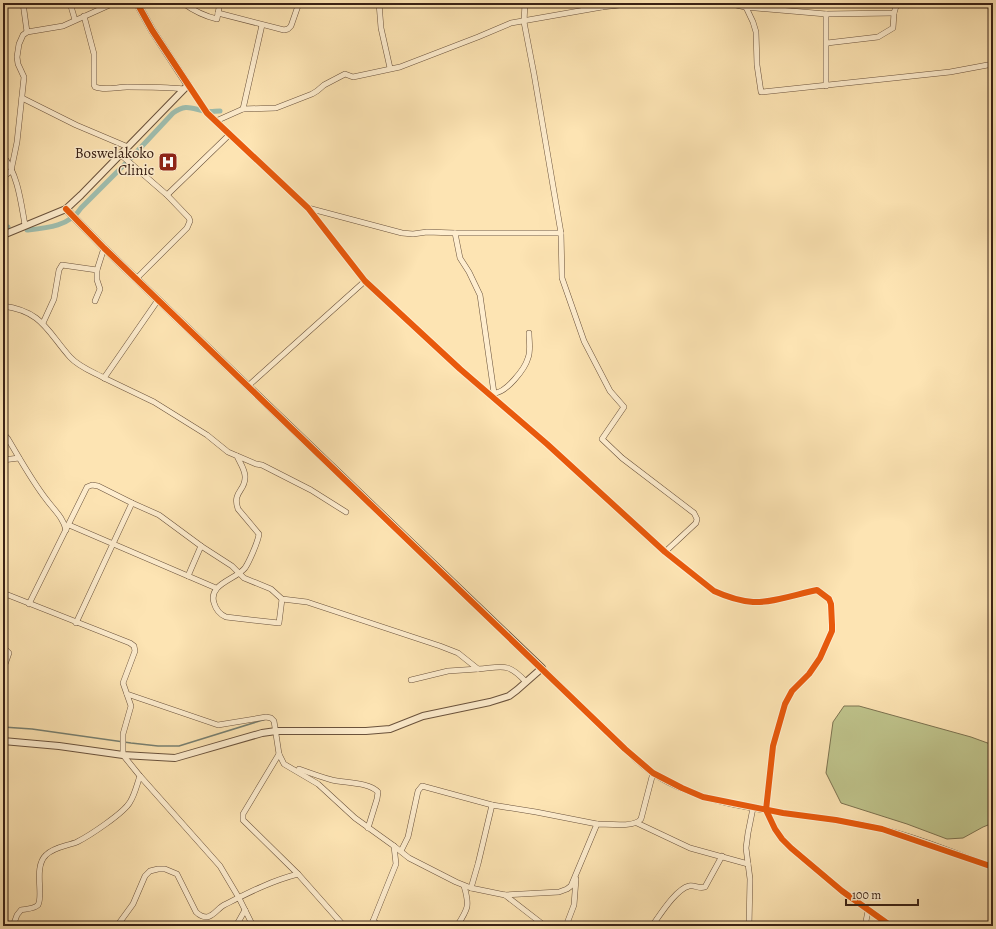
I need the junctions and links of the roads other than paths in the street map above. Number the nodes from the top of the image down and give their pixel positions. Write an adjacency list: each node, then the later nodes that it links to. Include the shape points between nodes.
1 (23, 3): 22 (street)
2 (70, 3): 19 (street)
3 (114, 3): 18 (street)
4 (137, 3): 27 (street)
5 (183, 3): 15 (street, via 207,17 217,19)
6 (220, 3): 15 (street)
7 (299, 3): 21 (street, via 288,29)
8 (379, 3): 25 (street, via 381,28)
9 (525, 3): 20 (street)
10 (637, 3): 13 (street)
11 (727, 3): 14 (street)
12 (897, 3): 16 (street)
13 (602, 5): 20 (street)
14 (744, 5): 17 (street); 26 (street, via 756,32 756,65 761,92)
15 (218, 13): 21 (street)
16 (894, 13): 17 (street); 23 (street, via 893,28 878,37)
17 (826, 14): 23 (street)
18 (84, 16): 19 (street); 27 (street, via 94,54 95,87)
19 (75, 20): 22 (street, via 63,26)
20 (524, 22): 25 (street, via 511,23 400,67); 42 (street)
21 (262, 24): 29 (street)
22 (27, 32): 28 (street, via 22,35 17,57 24,77)
23 (827, 44): 26 (street)
24 (993, 64): 26 (street, via 950,72)
25 (390, 68): 29 (street, via 353,77 345,74 312,94 276,108)
26 (826, 86)
27 (186, 87): 30 (street); 32 (street)
28 (22, 98): 32 (street); 35 (street)
29 (243, 109): 30 (street)
30 (216, 121): 31 (street)
31 (230, 134): 37 (street); 38 (street)
32 (128, 147): 33 (street)
33 (121, 155): 37 (street); 39 (street)
34 (3, 156): 35 (street)
35 (11, 171): 36 (street); 40 (street, via 19,192)
36 (3, 177)
37 (167, 196): 46 (street, via 189,218 190,224)
38 (308, 208): 41 (street, via 402,233); 47 (street)
39 (68, 211): 40 (street); 44 (street)
40 (25, 225): 43 (street)
41 (456, 232): 42 (street); 55 (street, via 460,258 480,295)
42 (561, 233): 68 (street, via 562,278 584,341 610,392 624,407 602,439 622,458 694,513 697,519 696,523)
43 (3, 235)
44 (104, 248): 45 (street); 46 (street)
45 (97, 270): 49 (street, via 100,289); 51 (street, via 62,265 54,299)
46 (137, 278): 48 (street)
47 (365, 281): 54 (street); 55 (street, via 460,369)
48 (158, 300): 53 (street); 54 (street)
49 (95, 301)
50 (3, 306): 51 (street, via 34,316)
51 (43, 323): 53 (street, via 71,358)
52 (529, 333): 55 (street, via 527,361 507,388)
53 (104, 378): 57 (street, via 154,402)
54 (248, 386): 77 (street)
55 (493, 395): 68 (street)
56 (3, 433): 58 (street)
57 (237, 456): 61 (street, via 262,465 311,490); 69 (street, via 246,476 236,499 238,509 259,534 246,568)
58 (19, 458): 59 (street); 63 (street)
59 (3, 460)
60 (132, 503): 62 (street, via 92,485 86,487); 66 (street); 67 (street, via 159,515)
61 (346, 512)
62 (74, 514): 63 (street); 64 (street)
63 (61, 517): 65 (street)
64 (69, 525): 65 (street); 66 (street)
65 (66, 530): 74 (street)
66 (113, 544): 70 (street); 75 (street)
67 (201, 546): 69 (street); 70 (street)
68 (665, 552): 92 (street, via 714,591 723,595 751,602 764,602 817,590 831,604 832,625 823,654 809,674 792,691 785,704 773,746)
69 (240, 573): 71 (street); 73 (street, via 248,580 271,589)
70 (188, 576): 71 (street)
71 (216, 588): 73 (street, via 213,594 214,604 220,614 226,617 279,623)
72 (3, 593): 74 (street)
73 (282, 599): 78 (street, via 307,602 440,646 458,653)
74 (29, 604): 75 (street)
75 (76, 623): 82 (street, via 134,646 135,651 123,683)
76 (3, 647): 79 (street, via 8,653)
77 (542, 668): 81 (street); 88 (street)
78 (478, 669): 80 (street); 81 (street, via 506,667 517,672)
79 (3, 670)
80 (410, 680)
81 (526, 682): 83 (street, via 509,696 501,699 423,716 390,729)
82 (127, 694): 83 (street, via 218,725 271,718); 86 (street, via 131,706 124,734)
83 (276, 731): 85 (street); 86 (street, via 179,758)
84 (3, 741): 86 (street)
85 (279, 754): 87 (street); 101 (street, via 243,818)
86 (123, 755): 89 (street)
87 (284, 764): 95 (street, via 318,784); 95 (street, via 330,780 376,790 378,799)
88 (653, 773): 91 (street, via 703,797); 93 (street, via 643,815)
89 (140, 776): 106 (street, via 216,861); 110 (street, via 130,803 123,810 100,828 46,854 42,861 38,905 21,910)
90 (492, 805): 94 (street); 97 (street, via 422,786 418,791 408,836); 104 (street)
91 (754, 808): 92 (street); 99 (street, via 746,840)
92 (766, 810): 100 (street, via 882,829); 108 (street, via 768,818 782,839 822,876)
93 (637, 823): 94 (street); 98 (street, via 690,848)
94 (597, 824): 102 (street)
95 (368, 828): 96 (street)
96 (394, 846): 97 (street); 109 (street, via 396,864)
97 (401, 852): 103 (street)
98 (722, 856): 99 (street); 119 (street, via 705,887 684,888)
99 (748, 864): 120 (street, via 751,896)
100 (993, 867)
101 (298, 874): 106 (street, via 266,884); 114 (street)
102 (576, 876): 105 (street, via 571,886 563,891); 118 (street, via 574,905)
103 (464, 886): 104 (street); 116 (street, via 468,906)
104 (471, 888): 105 (street)
105 (505, 895): 117 (street)
106 (239, 898): 107 (street); 111 (street, via 210,916 203,917 196,912 177,874 165,868 150,871 145,876 129,910)
107 (245, 910): 112 (street); 113 (street)
108 (868, 911): 121 (street); 122 (street)
109 (372, 923): 115 (street)
110 (13, 926)
111 (117, 926)
112 (236, 926)
113 (253, 926)
114 (344, 926)
115 (380, 926)
116 (457, 926)
117 (545, 926)
118 (566, 926)
119 (652, 926)
120 (749, 926)
121 (865, 926)
122 (891, 926)
123 (970, 926): 124 (street)
124 (981, 926)

